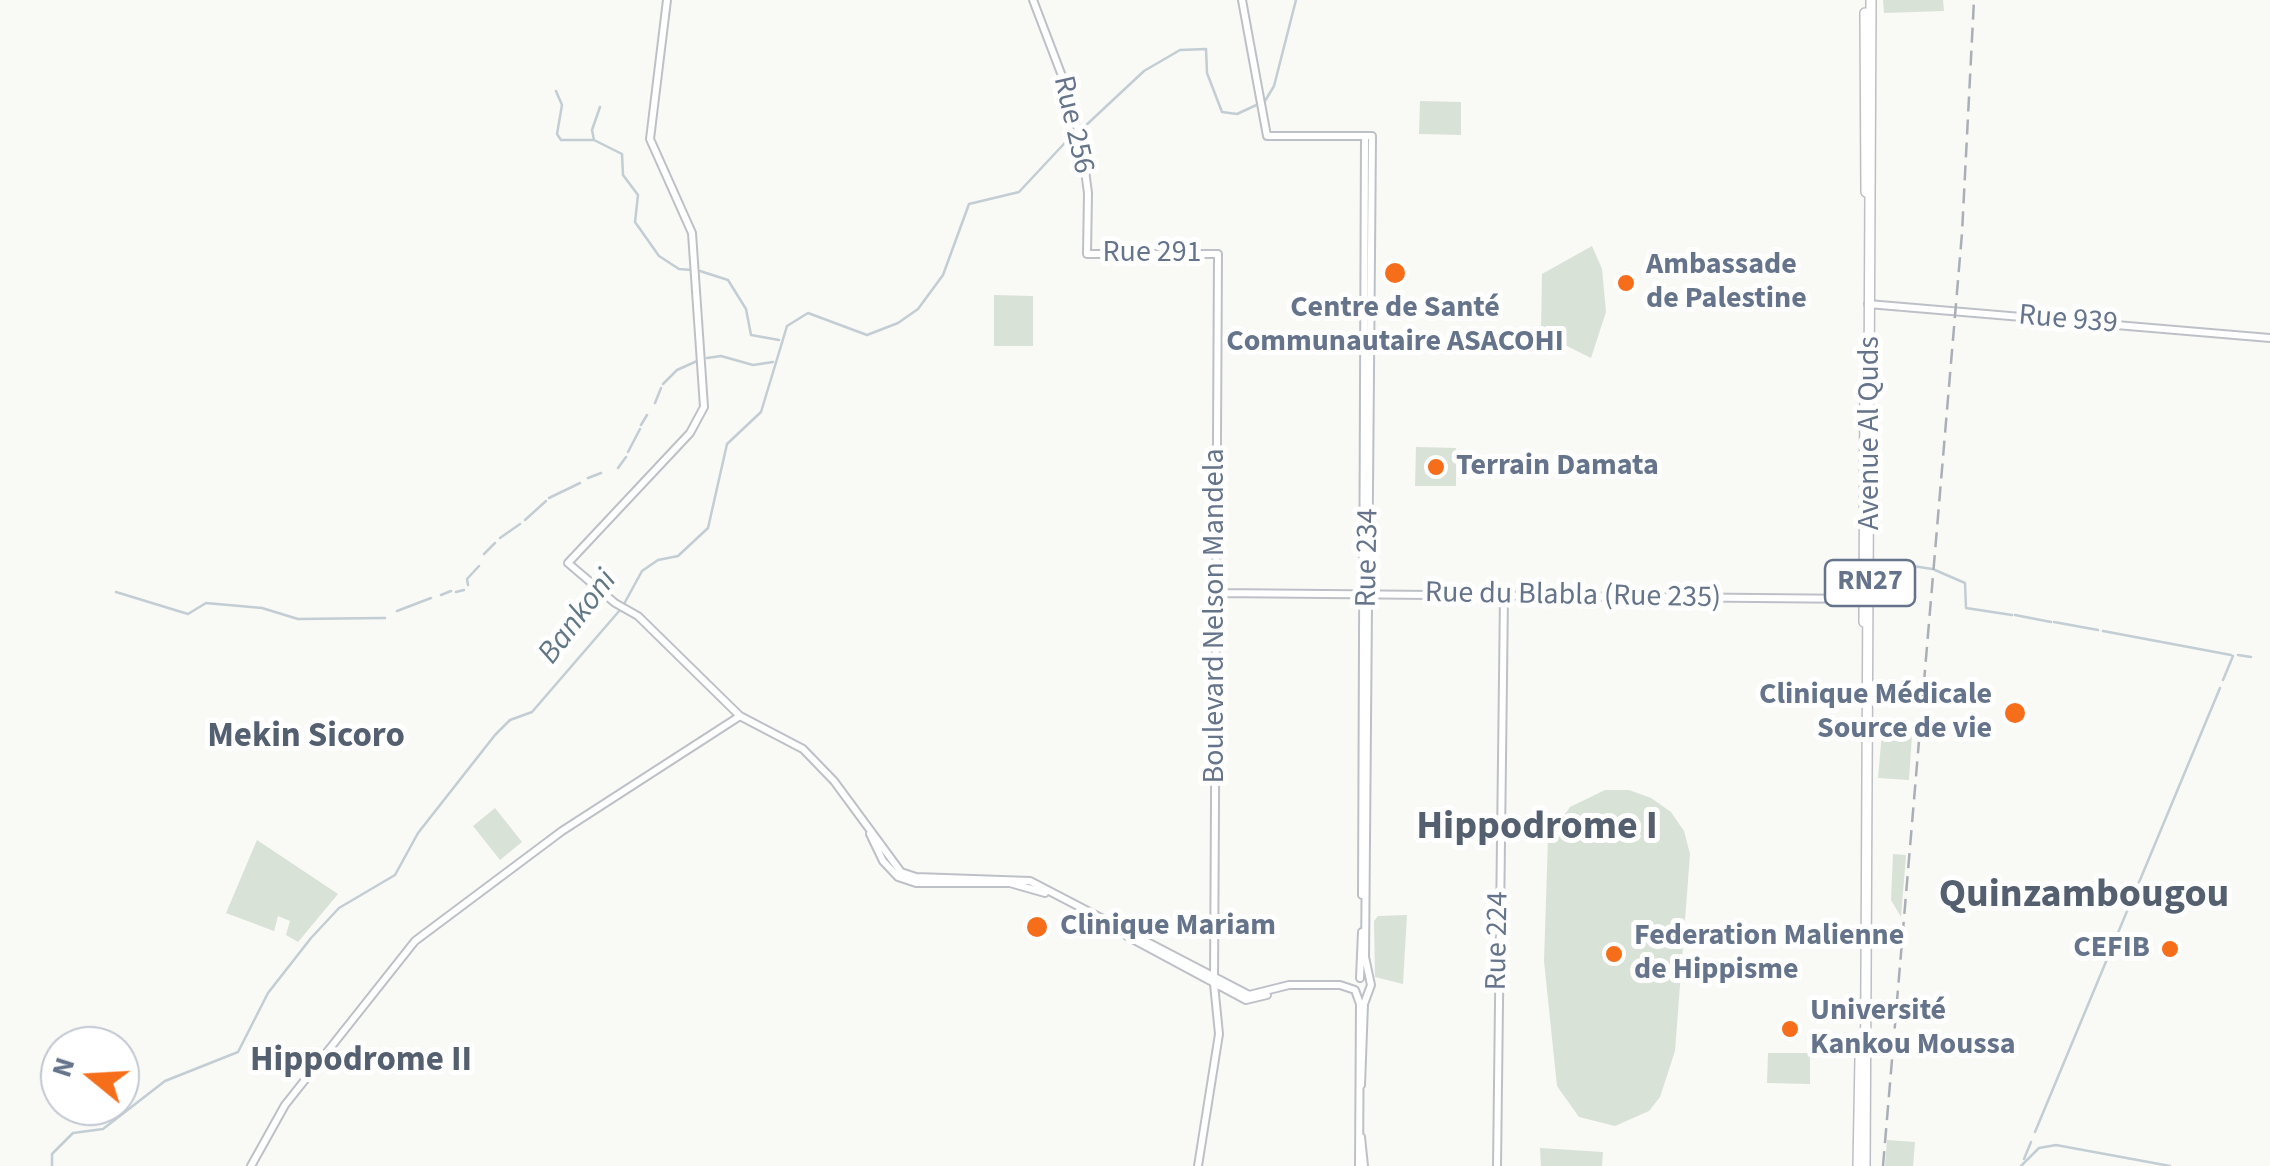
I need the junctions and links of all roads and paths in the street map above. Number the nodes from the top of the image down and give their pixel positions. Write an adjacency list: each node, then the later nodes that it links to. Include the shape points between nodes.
1 (668, 0): 13 (street, via 650,139 692,234 705,399 690,433 568,563)
2 (1032, 0): 5 (street, Rue 256, via 1080,137)
3 (1242, 0): 10 (street, Rue 234, via 1267,136 1369,136)
4 (1868, 0): 7 (main road, Avenue Al Quds / RN27)
5 (1087, 254): 6 (street, Rue 291)
6 (1218, 254): 9 (street, Boulevard Nelson Mandela)
7 (1869, 304): 8 (street, Rue 939); 12 (main road, Avenue Al Quds / RN27)
8 (2270, 338)
9 (1216, 593): 10 (street, Rue du Blabla (Rue 235)); 15 (street, Boulevard Nelson Mandela)
10 (1366, 594): 11 (street, Rue du Blabla (Rue 235)); 14 (street, Rue 234)
11 (1504, 596): 12 (street, Rue du Blabla (Rue 235)); 21 (street, Rue 224)
12 (1867, 600): 22 (main road, Avenue Al Quds / RN27); 23 (main road, Avenue Al Quds / RN27)
13 (740, 716): 15 (street, via 803,748 901,872 1030,881); 18 (street, via 562,831 415,941 285,1105)
14 (1361, 979): 16 (street); 17 (street); 17 (street, via 1371,985)
15 (1214, 980): 16 (street, via 1254,1001 1289,985); 19 (street, Boulevard Nelson Mandela, via 1219,1034)
16 (1340, 985): 17 (street)
17 (1360, 992): 20 (street)
18 (250, 1166)
19 (1198, 1166)
20 (1361, 1166)
21 (1497, 1166)
22 (1858, 1166)
23 (1866, 1166)

